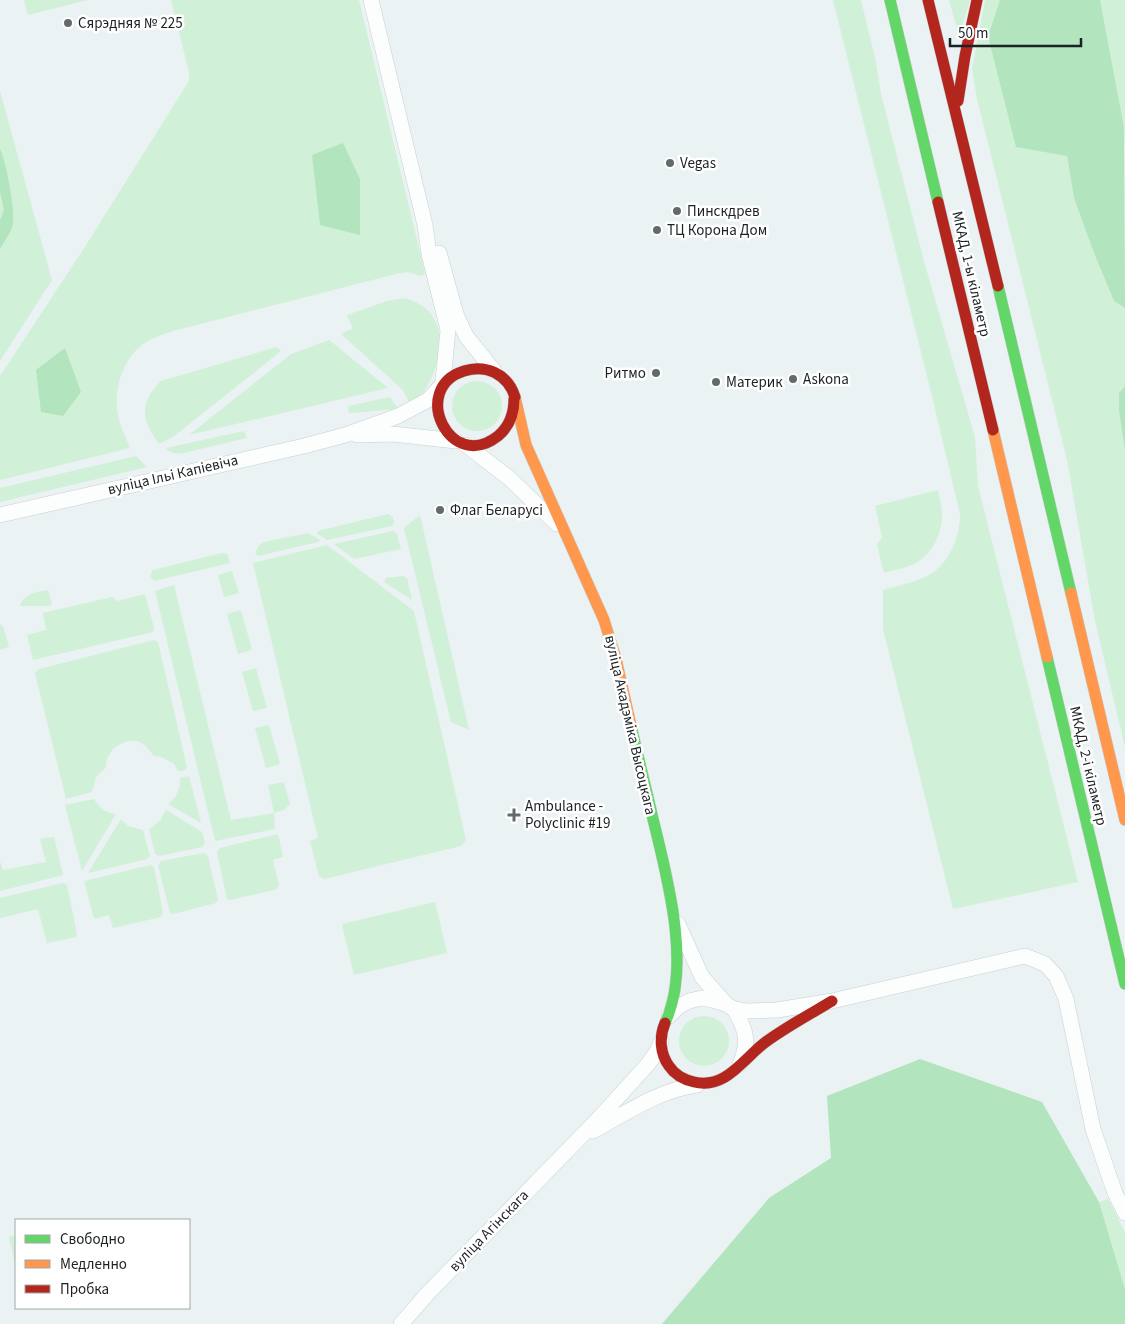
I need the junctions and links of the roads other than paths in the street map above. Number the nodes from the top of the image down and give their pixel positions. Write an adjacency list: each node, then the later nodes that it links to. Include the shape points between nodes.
1 (370, 0): 6 (street)
2 (890, 0): 15 (main road, МКАД, 1-ы кіламетр)
3 (928, 0): 5 (main road, МКАД, 1-ы кіламетр)
4 (978, 0): 5 (main road)
5 (956, 112): 14 (main road, МКАД, 1-ы кіламетр)
6 (425, 225): 7 (street, via 438,249 456,314 466,336); 8 (street, via 448,330)
7 (494, 371): 8 (main road, via 467,369); 9 (main road, вуліца Акадэміка Высоцкага, via 513,389)
8 (442, 384): 10 (street, вуліца Ільі Капіевіча, via 428,400 409,411); 11 (main road, вуліца Акадэміка Высоцкага, via 437,406 439,417 444,427)
9 (514, 399): 11 (main road, via 511,420 499,436 480,445); 13 (main road, вуліца Акадэміка Высоцкага, via 525,443)
10 (345, 435): 11 (street, вуліца Ільі Капіевіча, via 393,434); 12 (street, вуліца Ільі Капіевіча)
11 (461, 443): 13 (street, вуліца Акадэміка Высоцкага, via 510,478 561,528)
12 (0, 515)
13 (569, 542): 17 (main road, вуліца Акадэміка Высоцкага, via 606,626)
14 (1060, 548): 16 (main road, МКАД, 2-і кіламетр)
15 (1023, 556): 18 (main road, МКАД, 2-і кіламетр)
16 (1125, 820)
17 (674, 914): 20 (street, via 702,977); 21 (main road, вуліца Акадэміка Высоцкага, via 677,960)
18 (1125, 984)
19 (832, 1001): 20 (street, via 777,1010 746,1011); 23 (main road, via 785,1029); 26 (street, via 1025,956 1045,964 1056,976 1066,999 1093,1129)
20 (730, 1006): 21 (street, via 696,999 678,1007); 23 (street, via 744,1026 745,1052)
21 (669, 1016): 22 (main road)
22 (661, 1042): 24 (main road, via 669,1067 678,1076); 25 (street, вуліца Агінскага, via 648,1064)
23 (740, 1064): 24 (main road, via 718,1082)
24 (704, 1084): 25 (street, вуліца Агінскага, via 667,1091)
25 (579, 1139): 27 (street, вуліца Агінскага)
26 (1125, 1213)
27 (401, 1324)

